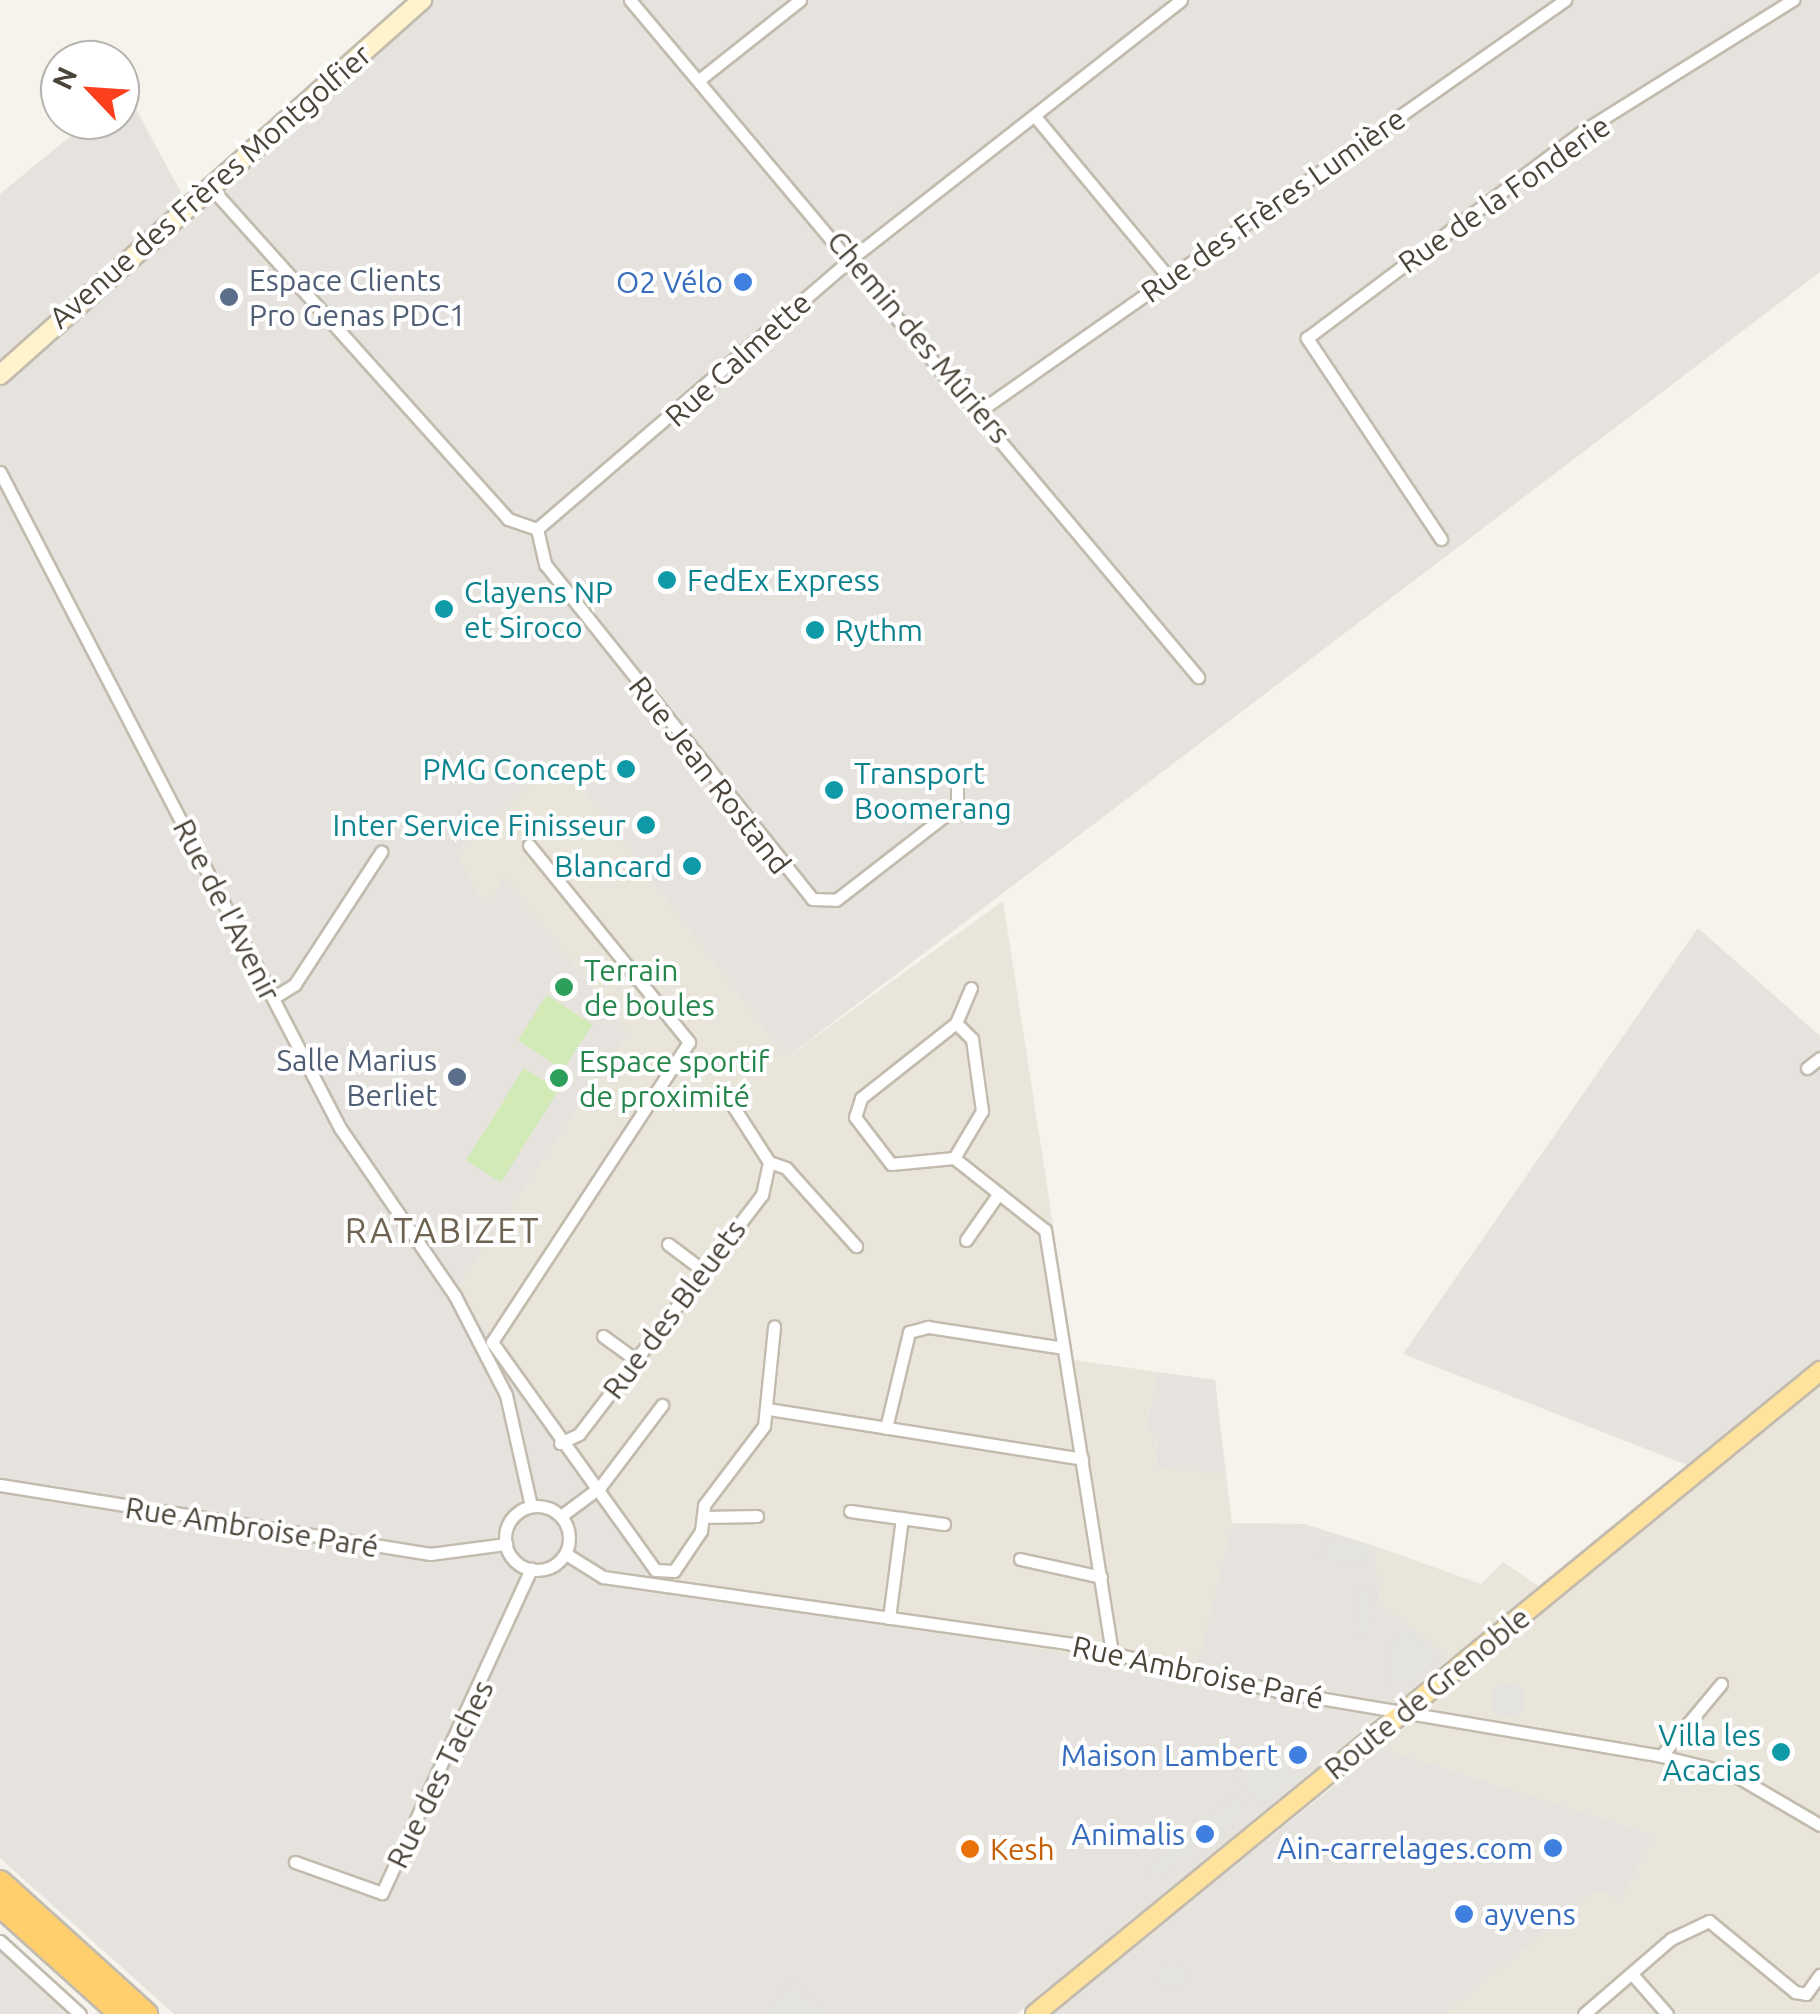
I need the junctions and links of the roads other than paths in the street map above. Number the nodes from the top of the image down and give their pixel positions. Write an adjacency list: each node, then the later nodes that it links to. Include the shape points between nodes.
1 (422, 0): 9 (street, Avenue des Frères Montgolfier)
2 (630, 0): 7 (street, Chemin des Mûriers)
3 (800, 0): 7 (street)
4 (1182, 0): 8 (street, Rue Calmette)
5 (1564, 0): 11 (street, Rue des Frères Lumière)
6 (1793, 0): 16 (street, Rue de la Fonderie, via 1584,131 1307,338)
7 (699, 80): 10 (street, Chemin des Mûriers)
8 (1038, 120): 10 (street, Rue Calmette); 11 (street)
9 (213, 190): 12 (street, Avenue des Frères Montgolfier); 15 (street, via 508,520)
10 (852, 258): 13 (street, Chemin des Mûriers); 15 (street, Rue Calmette)
11 (1169, 278): 13 (street, Rue des Frères Lumière)
12 (0, 375)
13 (981, 410): 17 (street, Chemin des Mûriers)
14 (0, 472): 22 (street, Rue de l'Avenir)
15 (537, 529): 18 (street, Rue Jean Rostand, via 546,564 812,900 836,900 957,806)
16 (1441, 538)
17 (1198, 677)
18 (957, 788)
19 (529, 844): 42 (street, via 689,1042 492,1342)
20 (382, 852): 22 (street, via 295,984)
21 (971, 988): 23 (street)
22 (273, 998): 46 (street, Rue de l'Avenir, via 362,1168 455,1296 506,1396)
23 (956, 1023): 27 (street, via 972,1039 982,1110); 27 (street, via 861,1098 854,1118 891,1164)
24 (1820, 1058): 25 (street)
25 (1807, 1068)
26 (724, 1092): 28 (street)
27 (954, 1158): 29 (street)
28 (769, 1162): 32 (street, via 786,1168); 33 (street, Rue des Bleuets, via 762,1194)
29 (1000, 1194): 30 (street); 36 (street, via 1045,1230)
30 (966, 1240)
31 (668, 1244): 33 (street)
32 (856, 1246)
33 (704, 1271): 37 (street, Rue des Bleuets)
34 (774, 1327): 40 (street)
35 (603, 1336): 37 (street)
36 (1063, 1348): 41 (street, via 928,1327 909,1332); 43 (street)
37 (636, 1360): 42 (street, Rue des Bleuets, via 579,1434)
38 (1820, 1372): 61 (main road, Route de Grenoble)
39 (662, 1404): 45 (street)
40 (768, 1409): 41 (street); 50 (street)
41 (886, 1428): 43 (street)
42 (560, 1442): 45 (street)
43 (1082, 1458): 57 (street)
44 (0, 1485): 53 (street, Rue Ambroise Paré, via 430,1554)
45 (594, 1492): 48 (street); 50 (street, via 654,1570 674,1570)
46 (531, 1506): 48 (street); 53 (street, via 511,1517)
47 (850, 1511): 51 (street)
48 (561, 1516): 54 (street)
49 (757, 1516): 50 (street)
50 (704, 1518)
51 (902, 1518): 52 (street); 58 (street)
52 (944, 1524)
53 (506, 1544): 56 (street)
54 (566, 1554): 56 (street, via 555,1566); 58 (street, Rue Ambroise Paré, via 604,1577)
55 (1020, 1559): 57 (street)
56 (531, 1569): 64 (street, Rue des Taches, via 382,1893)
57 (1101, 1577): 59 (street)
58 (889, 1618): 59 (street, Rue Ambroise Paré)
59 (1112, 1652): 61 (street, Rue Ambroise Paré)
60 (1721, 1684): 62 (street)
61 (1404, 1713): 62 (street, Rue Ambroise Paré); 73 (main road, Route de Grenoble)
62 (1661, 1756): 63 (street, Rue Ambroise Paré, via 1744,1779)
63 (1820, 1825)
64 (294, 1862)
65 (0, 1882): 72 (highway)
66 (0, 1905): 71 (highway)
67 (0, 1940): 70 (street)
68 (1632, 1974): 69 (street, via 1708,1920 1795,1992 1806,1994); 74 (street); 75 (street)
69 (1820, 1975)
70 (80, 2014)
71 (121, 2014)
72 (146, 2014)
73 (1035, 2014)
74 (1584, 2014)
75 (1668, 2014)

